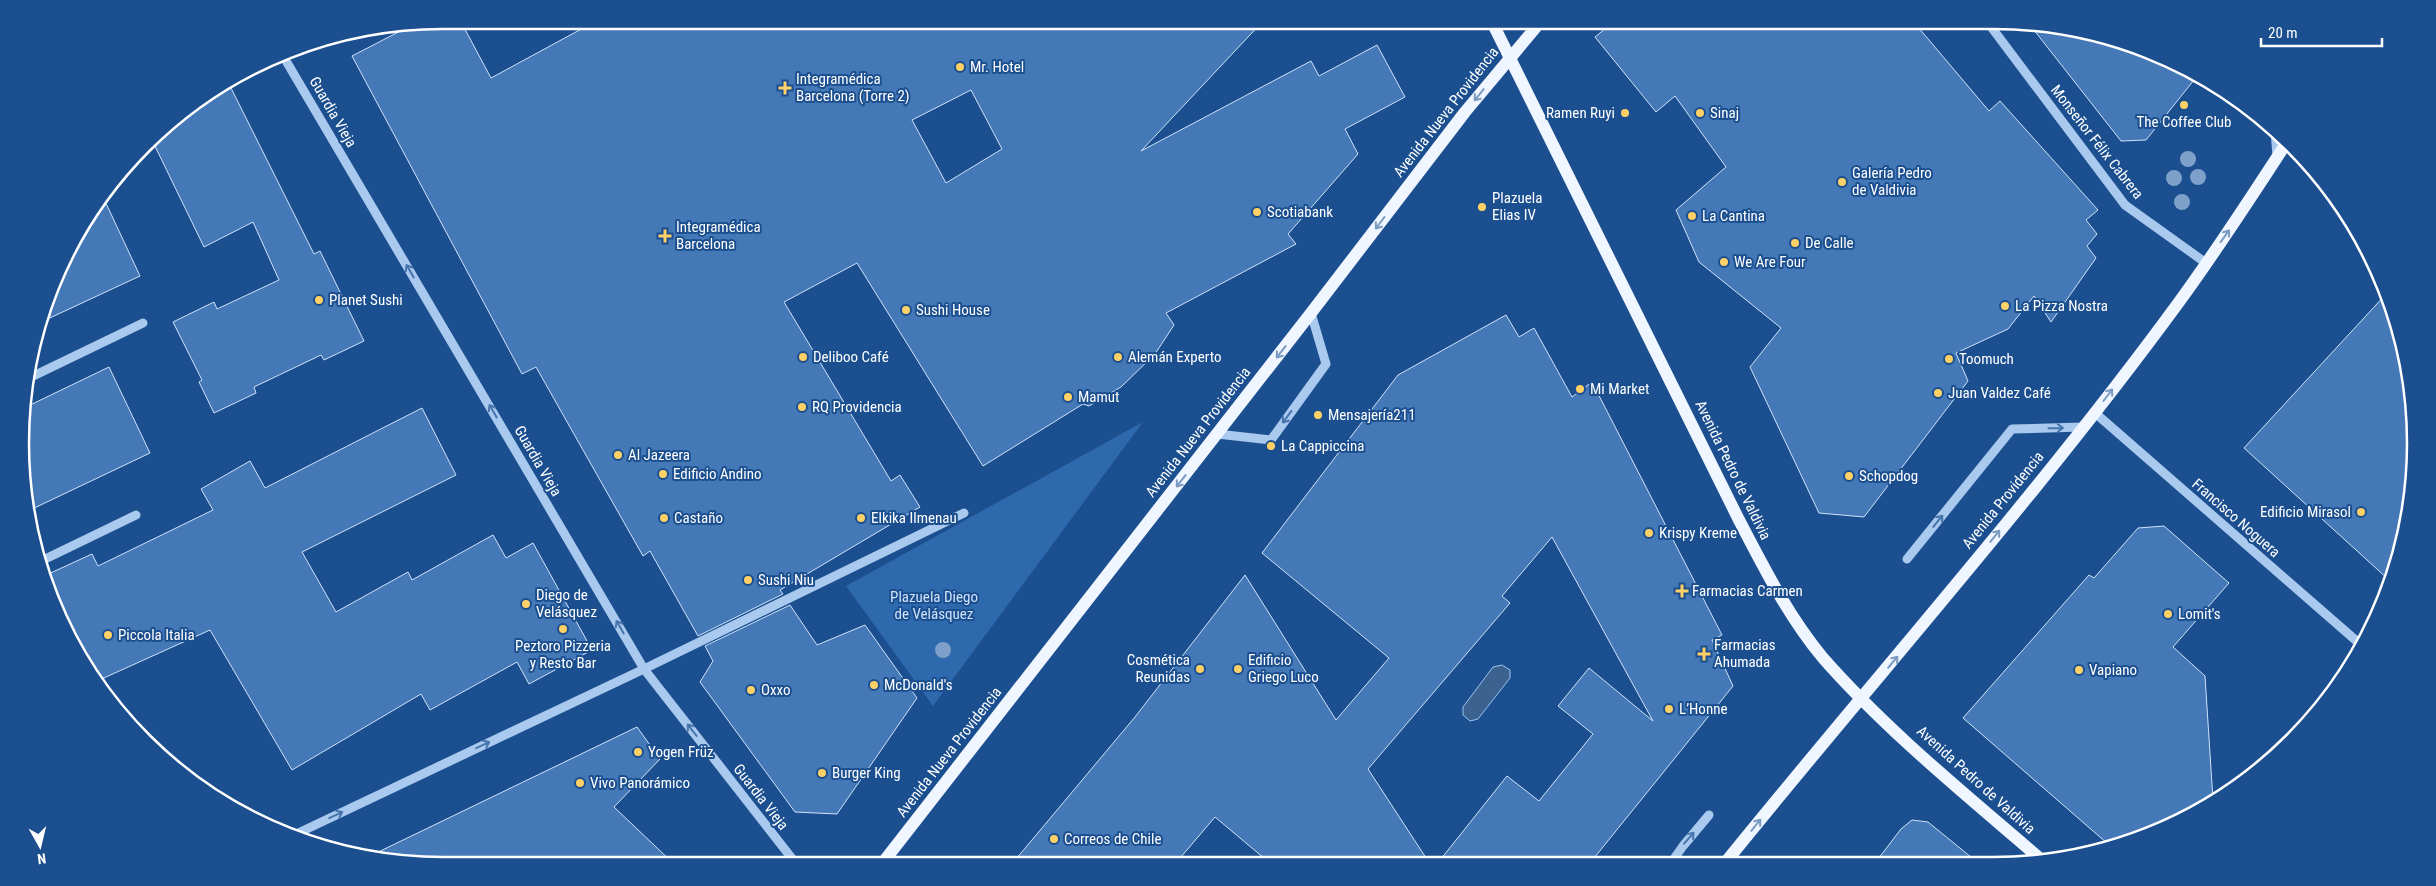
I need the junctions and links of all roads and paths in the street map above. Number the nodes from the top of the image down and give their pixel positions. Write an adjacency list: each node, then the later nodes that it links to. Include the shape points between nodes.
1 (1496, 29): 4 (main road, Avenida Pedro de Valdivia)
2 (1534, 29): 4 (main road, Avenida Nueva Providencia)
3 (1993, 29): 9 (street, Monseñor Félix Cabrera, via 2125,204)
4 (1510, 57): 10 (main road, Avenida Nueva Providencia, one-way to 10); 22 (main road, Avenida Pedro de Valdivia, via 1769,578 1822,656)
5 (286, 59): 21 (street, Guardia Vieja, one-way to 5)
6 (2276, 141): 8 (street)
7 (2283, 148): 8 (main road, Avenida Providencia)
8 (2277, 157): 9 (main road, Avenida Providencia, one-way to 8)
9 (2206, 263): 13 (main road, Avenida Providencia, one-way to 9)
10 (1311, 313): 15 (main road, Avenida Nueva Providencia, one-way to 15); 15 (street, one-way to 15, via 1326,364 1271,440)
11 (143, 323): 12 (street)
12 (34, 376)
13 (2094, 412): 14 (main road, Avenida Providencia); 20 (street, Francisco Noguera)
14 (2083, 427): 19 (street, one-way to 14, via 2012,429); 22 (main road, Avenida Providencia, one-way to 14)
15 (1217, 434): 27 (main road, Avenida Nueva Providencia, one-way to 27)
16 (964, 513): 21 (street)
17 (136, 515): 18 (street)
18 (46, 559)
19 (1907, 559)
20 (2357, 641)
21 (644, 668): 24 (street, one-way to 21); 26 (street, Guardia Vieja, one-way to 21)
22 (1861, 699): 25 (main road, Avenida Pedro de Valdivia); 29 (main road, Avenida Providencia, one-way to 22)
23 (1709, 815): 28 (street, one-way to 23)
24 (301, 832)
25 (2036, 855)
26 (791, 857)
27 (887, 857)
28 (1675, 857)
29 (1730, 857)

